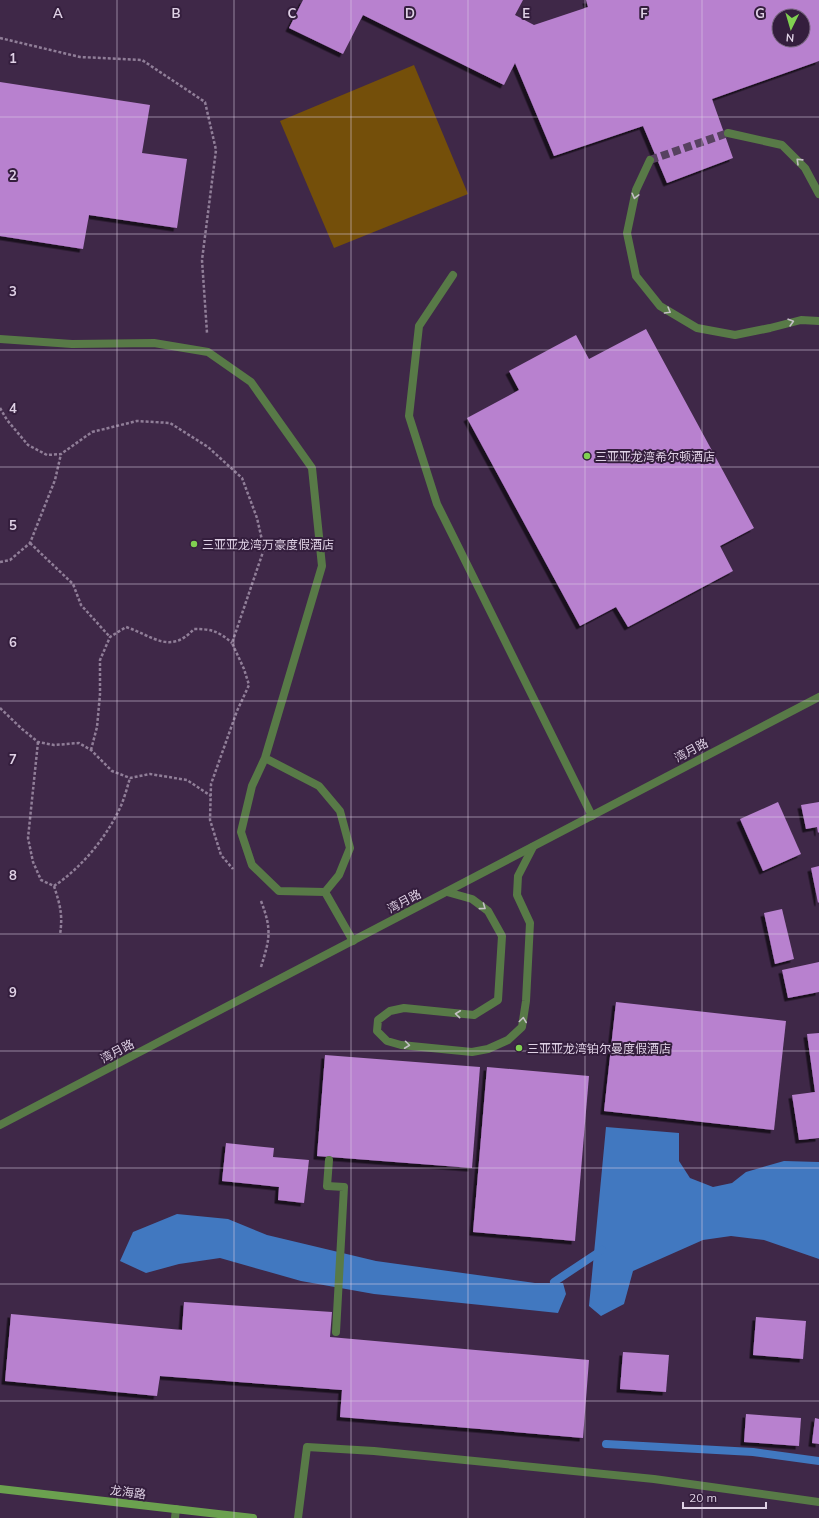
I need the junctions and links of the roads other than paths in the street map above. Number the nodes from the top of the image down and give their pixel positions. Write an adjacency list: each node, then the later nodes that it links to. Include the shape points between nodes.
1 (728, 133): 3 (street, one-way to 1, via 806,168 782,145)
2 (650, 160): 5 (street, one-way to 5, via 636,190 627,233 636,276 660,306 698,328 735,335 800,320)
3 (819, 194)
4 (453, 275): 9 (street, via 419,326 409,416 438,504)
5 (819, 321)
6 (0, 339): 8 (street, via 72,344 154,342 208,352 251,382 312,468 322,566)
7 (819, 697): 9 (street, 湾月路)
8 (265, 758): 11 (street, via 319,786 340,812 350,848 339,875); 11 (street, via 252,786 240,832 252,865 279,891)
9 (592, 816): 10 (street, 湾月路)
10 (533, 847): 12 (street, 湾月路); 12 (street, one-way to 10, via 472,899 488,911 502,936 498,1000 474,1015 404,1008 390,1011 378,1020 377,1031 386,1041 401,1045 472,1052 488,1049 508,1040 522,1027 530,923 517,894 518,876)
11 (325, 892): 13 (street)
12 (447, 892): 13 (street, 湾月路)
13 (353, 941): 14 (street, 湾月路)
14 (0, 1125)
15 (329, 1160): 16 (street, via 327,1186 344,1187)
16 (336, 1332)
17 (0, 1488): 19 (street, 龙海路)
18 (819, 1502): 21 (street, via 654,1479 307,1447)
19 (175, 1514): 20 (street, 龙海路)
20 (253, 1518)
21 (298, 1518)

